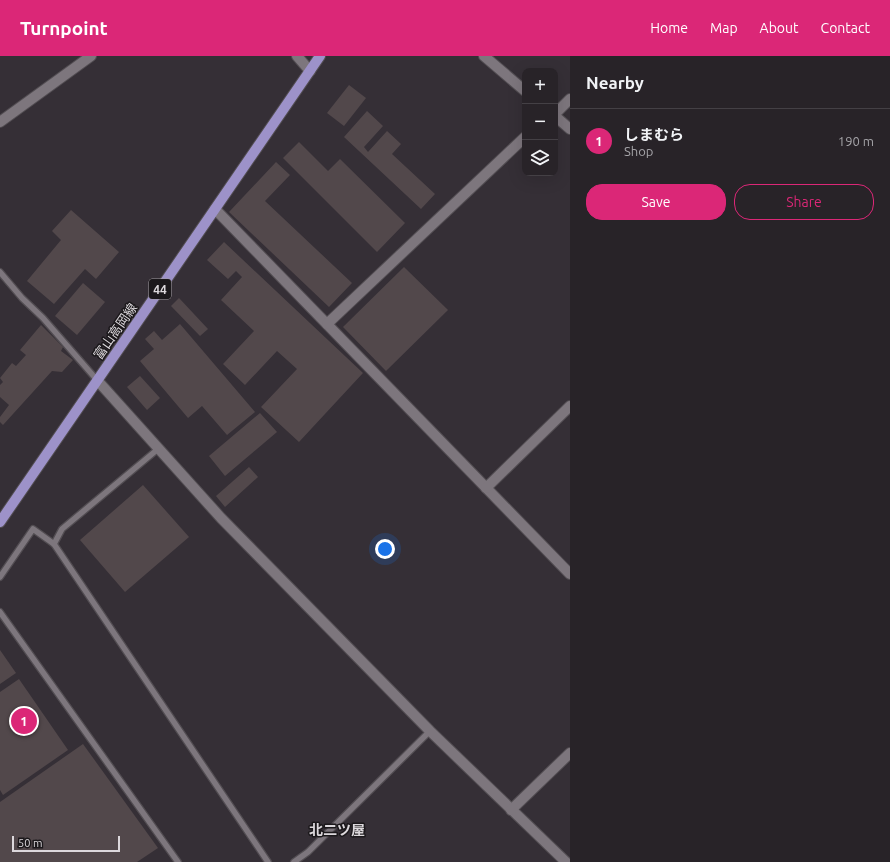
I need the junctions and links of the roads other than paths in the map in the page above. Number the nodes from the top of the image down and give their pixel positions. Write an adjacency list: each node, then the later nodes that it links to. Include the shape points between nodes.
1 (91, 56): 10 (street)
2 (297, 56): 5 (street)
3 (320, 56): 5 (main road, 富山高岡線 / 44)
4 (484, 56): 6 (street)
5 (310, 71): 13 (main road, 富山高岡線 / 44)
6 (522, 88)
7 (570, 99): 8 (street)
8 (558, 112)
9 (558, 118): 11 (street)
10 (0, 122)
11 (570, 129)
12 (522, 140): 15 (street)
13 (215, 209): 15 (street); 16 (main road, 富山高岡線 / 44)
14 (0, 272): 16 (lane)
15 (327, 324): 19 (street)
16 (97, 380): 18 (street); 20 (main road, 富山高岡線 / 44)
17 (570, 406): 19 (street)
18 (158, 449): 21 (lane, via 62,529); 25 (street, via 221,518)
19 (486, 488): 22 (street)
20 (0, 522)
21 (54, 544): 23 (lane, via 33,529); 30 (lane)
22 (570, 574)
23 (0, 577)
24 (0, 612): 29 (lane)
25 (430, 731): 27 (street); 31 (lane, via 308,852)
26 (570, 753): 27 (street)
27 (511, 810): 28 (street)
28 (560, 860)
29 (178, 862)
30 (268, 862)
31 (294, 862)

